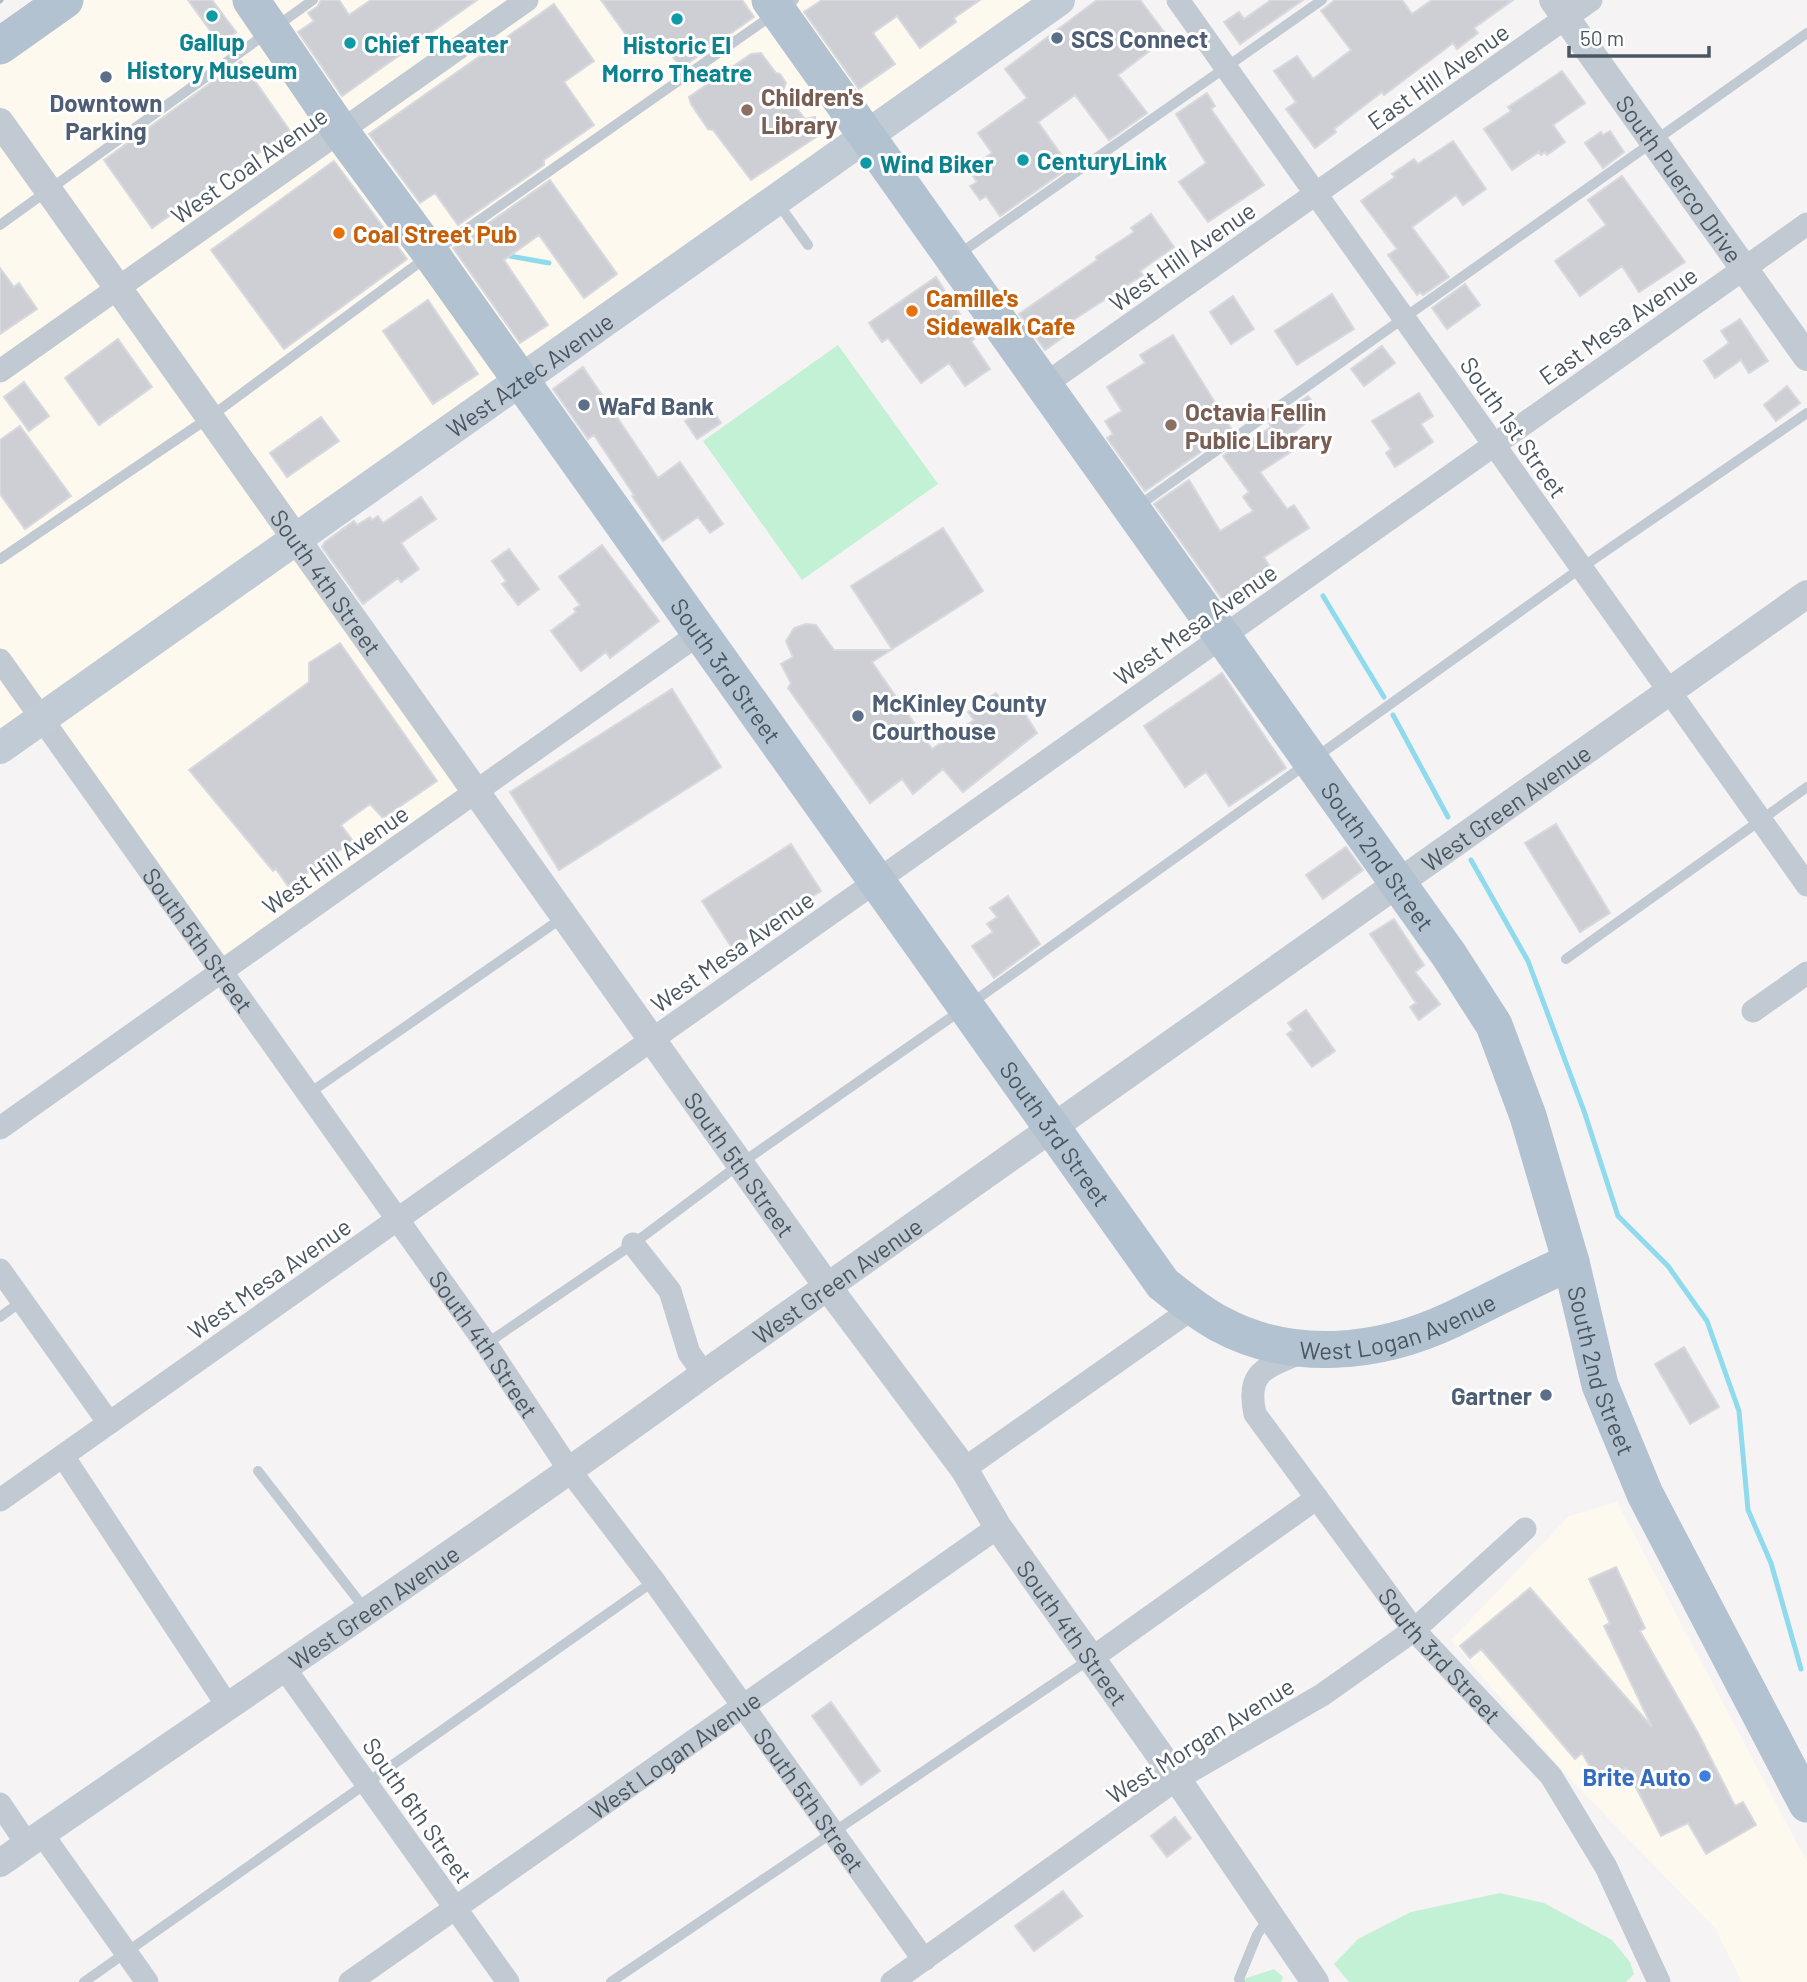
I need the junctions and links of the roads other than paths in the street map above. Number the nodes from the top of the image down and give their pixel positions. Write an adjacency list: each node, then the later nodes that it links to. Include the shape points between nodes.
1 (65, 0): 13 (main road)
2 (251, 0): 11 (main road, South 3rd Street)
3 (313, 0): 11 (lane)
4 (527, 0): 16 (street, West Coal Avenue)
5 (1059, 0): 17 (main road, West Aztec Avenue)
6 (1178, 0): 14 (street, South 1st Street)
7 (1322, 0): 14 (lane)
8 (1591, 0): 10 (street, East Hill Avenue)
9 (781, 4): 17 (main road, South 2nd Street); 25 (lane)
10 (1560, 9): 18 (street, South Puerco Drive); 20 (street, East Hill Avenue)
11 (271, 29): 16 (main road, South 3rd Street); 19 (lane)
12 (1807, 33): 18 (lane)
13 (0, 46)
14 (1225, 67): 20 (street, South 1st Street); 26 (lane)
15 (0, 122): 19 (street, South 4th Street)
16 (341, 132): 25 (main road, South 3rd Street); 28 (street, West Coal Avenue)
17 (867, 136): 21 (main road, West Aztec Avenue); 26 (main road, South 2nd Street)
18 (1655, 142): 27 (street, South Puerco Drive); 29 (lane)
19 (49, 191): 23 (lane); 28 (street, South 4th Street)
20 (1316, 194): 29 (street, South 1st Street); 33 (street, West Hill Avenue)
21 (776, 200): 24 (lane); 32 (main road, West Aztec Avenue)
22 (1807, 224): 27 (street, East Mesa Avenue)
23 (0, 225)
24 (808, 245)
25 (431, 254): 32 (main road, South 3rd Street); 35 (lane)
26 (954, 258): 33 (main road, South 2nd Street)
27 (1744, 268): 30 (street, South Puerco Drive); 36 (street, East Mesa Avenue)
28 (118, 288): 31 (street, West Coal Avenue); 35 (street, South 4th Street)
29 (1404, 318): 36 (street, South 1st Street); 37 (lane)
30 (1807, 357)
31 (0, 371)
32 (521, 380): 38 (main road, West Aztec Avenue); 42 (main road, South 3rd Street)
33 (1044, 386): 37 (main road, South 2nd Street)
34 (1807, 413): 40 (lane)
35 (210, 417): 38 (street, South 4th Street); 39 (lane)
36 (1494, 445): 40 (street, South 1st Street); 43 (street, West Mesa Avenue)
37 (1133, 510): 43 (main road, South 2nd Street)
38 (296, 539): 46 (main road, West Aztec Avenue); 50 (street, South 4th Street)
39 (0, 559)
40 (1581, 568): 45 (street, South 1st Street); 48 (lane)
41 (1807, 594): 45 (street, West Green Avenue)
42 (700, 633): 50 (street, West Hill Avenue); 52 (main road, South 3rd Street)
43 (1223, 636): 48 (main road, South 2nd Street); 52 (street, West Mesa Avenue)
44 (0, 660): 46 (street, South 5th Street)
45 (1669, 692): 51 (street, South 1st Street); 53 (street, West Green Avenue)
46 (42, 719): 47 (main road, West Aztec Avenue); 57 (street, South 5th Street)
47 (0, 748)
48 (1310, 760): 53 (main road, South 2nd Street); 59 (lane)
49 (1807, 788): 51 (lane)
50 (476, 792): 55 (street, South 4th Street); 57 (street, West Hill Avenue)
51 (1761, 821): 54 (street, South 1st Street); 56 (lane)
52 (877, 881): 59 (main road, South 3rd Street); 61 (street, West Mesa Avenue)
53 (1398, 883): 64 (street, West Green Avenue); 68 (main road, South 2nd Street, via 1493,1025 1528,1116)
54 (1807, 885)
55 (565, 916): 61 (street, South 4th Street); 62 (lane)
56 (1566, 958)
57 (221, 972): 62 (street, South 5th Street); 63 (street, West Hill Avenue)
58 (1807, 972): 60 (street)
59 (966, 1007): 64 (main road, South 3rd Street); 65 (lane)
60 (1753, 1011)
61 (652, 1039): 65 (street, South 5th Street); 66 (street, West Mesa Avenue)
62 (308, 1094): 66 (street, South 5th Street)
63 (0, 1128)
64 (1052, 1128): 70 (street, West Green Avenue); 72 (main road, South 3rd Street, via 1163,1284)
65 (740, 1164): 67 (lane); 70 (street, South 5th Street)
66 (397, 1219): 74 (street, South 4th Street); 77 (street, West Mesa Avenue)
67 (633, 1244): 74 (lane); 76 (street, via 670,1291 689,1353)
68 (1571, 1262): 75 (main road, West Logan Avenue, via 1449,1322 1397,1341 1344,1350); 96 (main road, South 2nd Street, via 1600,1385 1646,1494)
69 (0, 1270): 71 (street)
70 (827, 1286): 76 (street, West Green Avenue); 79 (street, South 4th Street)
71 (22, 1301): 73 (lane); 77 (street)
72 (1206, 1316): 75 (main road, West Logan Avenue, via 1253,1339); 79 (street)
73 (0, 1317)
74 (486, 1344): 81 (street, South 4th Street)
75 (1305, 1350): 82 (street, South 3rd Street, via 1259,1374 1252,1383 1251,1396 1255,1414)
76 (704, 1374): 81 (street, West Green Avenue)
77 (109, 1423): 78 (street, West Mesa Avenue)
78 (63, 1456): 83 (street, West Mesa Avenue); 91 (street)
79 (964, 1469): 84 (street, South 4th Street)
80 (258, 1471): 87 (lane)
81 (570, 1471): 86 (street, South 5th Street); 87 (street, West Green Avenue)
82 (1317, 1499): 88 (street, South 3rd Street); 89 (street)
83 (0, 1500)
84 (998, 1527): 89 (street, South 4th Street); 92 (street, West Logan Avenue)
85 (1525, 1529): 88 (street, West Morgan Avenue)
86 (654, 1581): 92 (street, South 5th Street); 94 (lane)
87 (367, 1611): 90 (street, West Green Avenue)
88 (1414, 1630): 93 (street, West Morgan Avenue, via 1322,1695); 112 (street, South 3rd Street, via 1550,1776 1606,1867)
89 (1091, 1658): 93 (street, South 4th Street); 97 (lane)
90 (285, 1669): 91 (street, West Green Avenue); 94 (street, South 6th Street)
91 (227, 1706): 98 (street, West Green Avenue)
92 (743, 1706): 97 (street, South 5th Street); 100 (street, West Logan Avenue)
93 (1177, 1779): 101 (street, South 4th Street); 103 (street, West Morgan Avenue)
94 (367, 1784): 100 (street, South 6th Street); 102 (lane)
95 (0, 1804): 98 (street)
96 (1807, 1804)
97 (833, 1833): 103 (street, South 5th Street); 108 (lane)
98 (35, 1839): 99 (street, West Green Avenue); 102 (street)
99 (0, 1863)
100 (455, 1908): 106 (street, West Logan Avenue); 107 (street, South 6th Street)
101 (1269, 1917): 110 (lane, via 1257,1935); 111 (street, South 4th Street)
102 (126, 1952): 104 (lane); 105 (street)
103 (924, 1960): 109 (street, West Morgan Avenue)
104 (84, 1982)
105 (147, 1982)
106 (350, 1982)
107 (508, 1982)
108 (611, 1982)
109 (891, 1982)
110 (1240, 1982)
111 (1315, 1982)
112 (1659, 1982)

